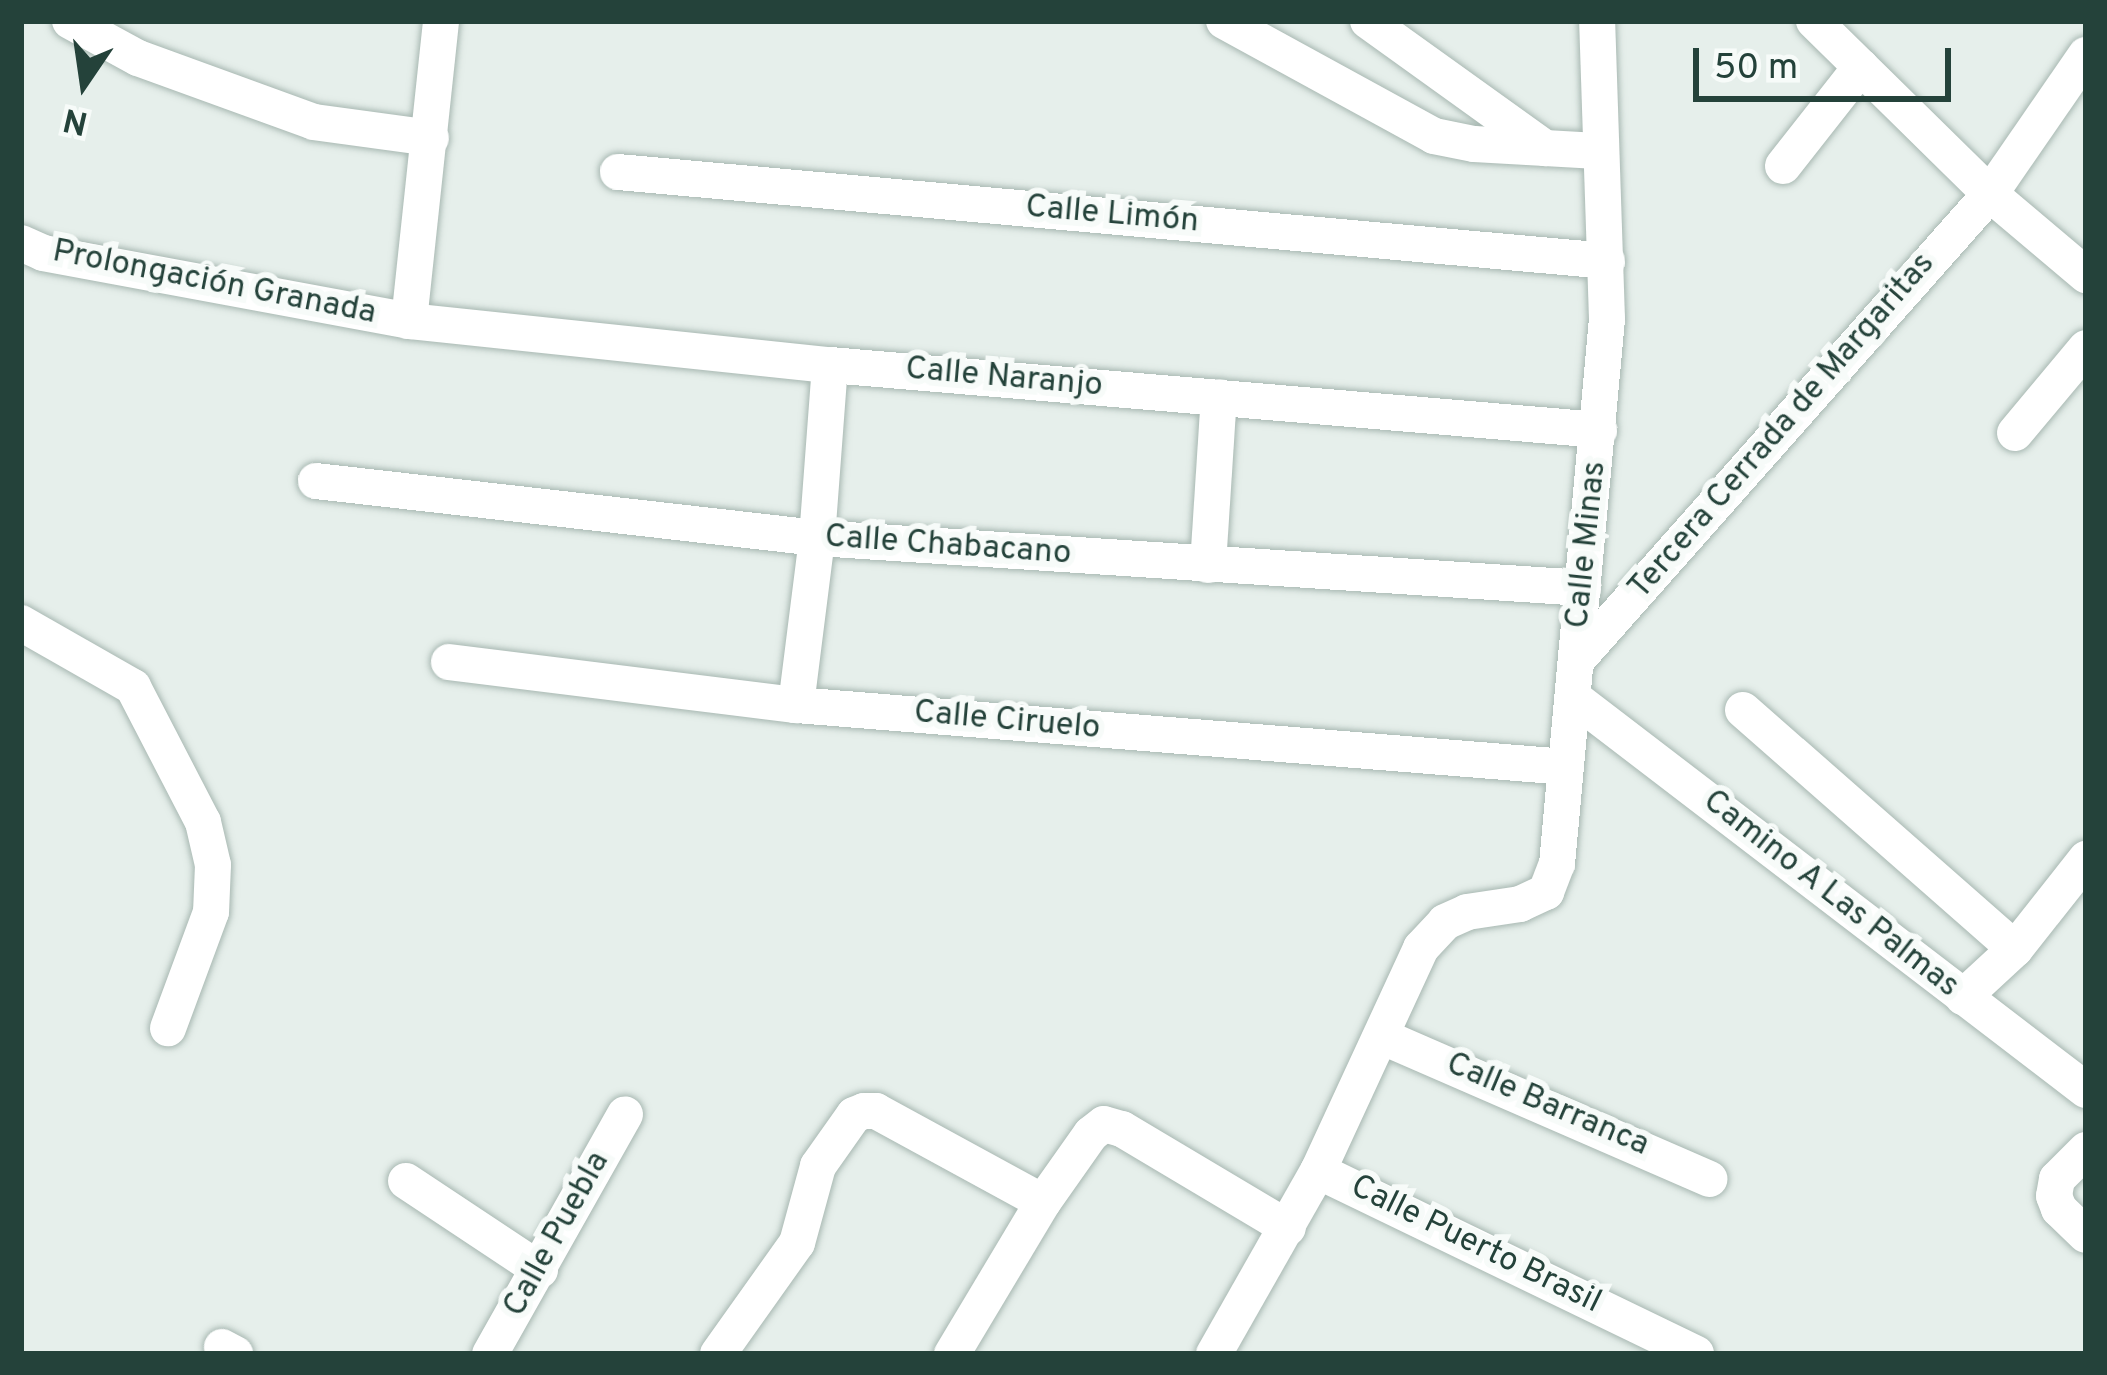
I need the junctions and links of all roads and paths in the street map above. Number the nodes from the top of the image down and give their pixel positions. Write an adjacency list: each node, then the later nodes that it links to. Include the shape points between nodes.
1 (70, 21): 9 (street, via 138,58 314,122)
2 (441, 21): 9 (street)
3 (1224, 21): 10 (street, via 1435,136)
4 (1368, 21): 10 (street)
5 (1598, 21): 11 (street, Calle Minas)
6 (1814, 21): 8 (street)
7 (2086, 55): 14 (street, Tercera Cerrada de Margaritas)
8 (1861, 67): 12 (street); 14 (street)
9 (431, 139): 18 (street)
10 (1545, 148): 11 (street)
11 (1598, 151): 16 (street, Calle Minas)
12 (1783, 166)
13 (618, 172): 16 (street, Calle Limón)
14 (1990, 194): 17 (street); 29 (street, Tercera Cerrada de Margaritas)
15 (21, 243): 18 (street, Prolongación Granada)
16 (1607, 261): 22 (street, Calle Minas)
17 (2086, 274)
18 (409, 321): 20 (street, Calle Naranjo)
19 (2086, 348): 23 (street)
20 (830, 365): 21 (street, Calle Naranjo); 25 (street)
21 (1219, 397): 22 (street, Calle Naranjo); 26 (street)
22 (1599, 430): 27 (street, Calle Minas)
23 (2015, 433)
24 (316, 481): 25 (street, Calle Chabacano)
25 (817, 538): 26 (street, Calle Chabacano); 32 (street)
26 (1208, 565): 27 (street, Calle Chabacano)
27 (1582, 588): 29 (street, Calle Minas)
28 (21, 623): 38 (street, via 133,687 203,822 212,911)
29 (1577, 660): 31 (street, Calle Minas)
30 (449, 662): 32 (street, Calle Ciruelo)
31 (1574, 698): 34 (street, Calle Minas); 37 (street, Camino A Las Palmas)
32 (796, 705): 34 (street, Calle Ciruelo)
33 (1743, 710): 36 (street)
34 (1566, 767): 39 (street, Calle Minas, via 1557,864 1546,892 1444,922 1421,948)
35 (2086, 859): 36 (street)
36 (2015, 949): 37 (street)
37 (1963, 998): 40 (street, Camino A Las Palmas)
38 (168, 1028)
39 (1383, 1037): 43 (street); 44 (street, Calle Barranca)
40 (2086, 1090)
41 (625, 1114): 49 (street, Calle Puebla)
42 (2086, 1150): 48 (street, via 2057,1179 2059,1209)
43 (1318, 1171): 47 (street); 54 (street, Calle Puerto Brasil)
44 (1709, 1179)
45 (406, 1181): 49 (street)
46 (1043, 1202): 47 (street, via 1104,1124); 52 (street, via 875,1112 854,1115 818,1166 797,1243); 53 (street)
47 (1288, 1228): 51 (street)
48 (2086, 1235)
49 (540, 1270): 50 (street, Calle Puebla)
50 (503, 1350)
51 (1225, 1351)
52 (718, 1354)
53 (952, 1354)
54 (1696, 1354)

